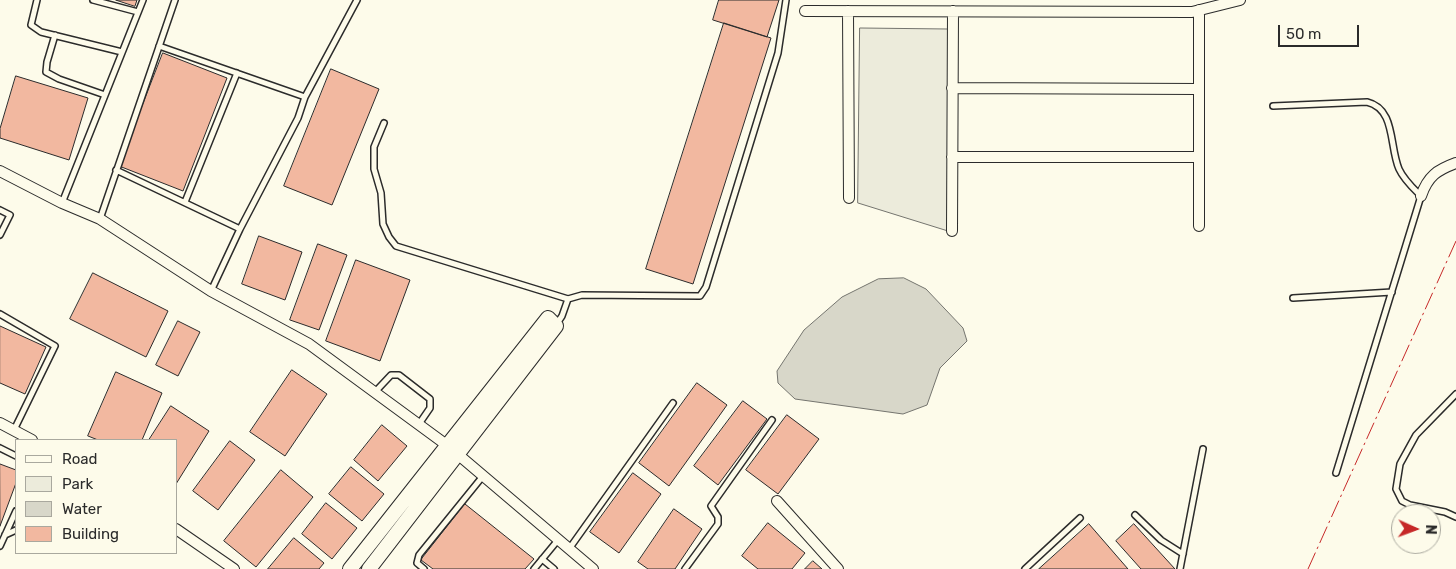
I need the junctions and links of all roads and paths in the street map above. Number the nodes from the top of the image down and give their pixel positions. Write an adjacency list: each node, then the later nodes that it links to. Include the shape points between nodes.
1 (38, 0): 13 (lane, via 30,25)
2 (93, 0): 11 (lane)
3 (143, 0): 11 (lane)
4 (175, 0): 14 (lane)
5 (357, 0): 20 (lane)
6 (786, 0): 41 (lane, via 778,53 706,287 700,296 582,296)
7 (1240, 0): 8 (street)
8 (1205, 6): 12 (street, via 1192,12); 18 (street)
9 (805, 11): 10 (street)
10 (848, 11): 12 (street); 29 (street)
11 (138, 12): 15 (lane)
12 (953, 12): 17 (street)
13 (55, 35): 15 (lane); 19 (lane, via 46,72)
14 (159, 46): 16 (lane); 26 (lane)
15 (122, 52): 19 (lane)
16 (237, 73): 20 (lane); 30 (lane)
17 (952, 88): 18 (street); 23 (street)
18 (1199, 89): 24 (street)
19 (105, 95): 31 (lane)
20 (305, 97): 35 (lane, via 298,118)
21 (1274, 106): 28 (lane, via 1367,102 1379,107 1388,120 1399,168)
22 (384, 123): 41 (lane, via 374,147 374,169 382,193 383,224 396,246)
23 (952, 157): 24 (street); 36 (street)
24 (1199, 157): 34 (street)
25 (1456, 163): 28 (street, via 1431,176)
26 (116, 170): 30 (lane); 33 (lane)
27 (0, 171): 31 (street)
28 (1421, 196): 39 (lane)
29 (849, 198)
30 (185, 202): 35 (lane)
31 (62, 203): 33 (street)
32 (0, 210): 37 (lane, via 10,215)
33 (100, 219): 38 (street)
34 (1199, 226)
35 (240, 229): 38 (lane)
36 (952, 231)
37 (0, 235)
38 (211, 291): 44 (street, via 308,344)
39 (1392, 292): 40 (lane); 56 (lane)
40 (1293, 298)
41 (568, 299): 43 (lane, via 562,316)
42 (0, 314): 50 (lane, via 55,346)
43 (552, 322): 54 (street)
44 (374, 392): 49 (street); 49 (lane, via 391,375 399,375 430,399 430,408)
45 (1456, 394): 61 (lane, via 1416,435 1400,464 1396,489 1402,501 1410,505)
46 (673, 403): 68 (lane)
47 (772, 420): 78 (lane, via 711,506 718,524)
48 (0, 422): 50 (street)
49 (419, 424): 54 (street)
50 (14, 430): 51 (street)
51 (30, 439)
52 (0, 448): 55 (lane)
53 (1203, 449): 69 (lane)
54 (453, 450): 57 (street); 72 (street); 73 (street)
55 (15, 456)
56 (1336, 473)
57 (483, 475): 66 (street); 74 (lane, via 419,555 417,563)
58 (777, 501): 79 (street)
59 (15, 514): 65 (lane)
60 (1135, 516): 69 (lane, via 1161,540)
61 (1456, 517)
62 (1080, 518): 80 (lane)
63 (15, 530): 65 (lane)
64 (178, 530): 71 (street)
65 (5, 535): 67 (lane)
66 (558, 539): 68 (street); 70 (lane)
67 (0, 546)
68 (569, 548): 77 (street)
69 (1183, 554): 81 (lane)
70 (542, 559): 75 (lane); 76 (lane)
71 (234, 569)
72 (350, 569)
73 (369, 569)
74 (424, 569)
75 (534, 569)
76 (554, 569)
77 (593, 569)
78 (685, 569)
79 (838, 569)
80 (1025, 569)
81 (1180, 569)

